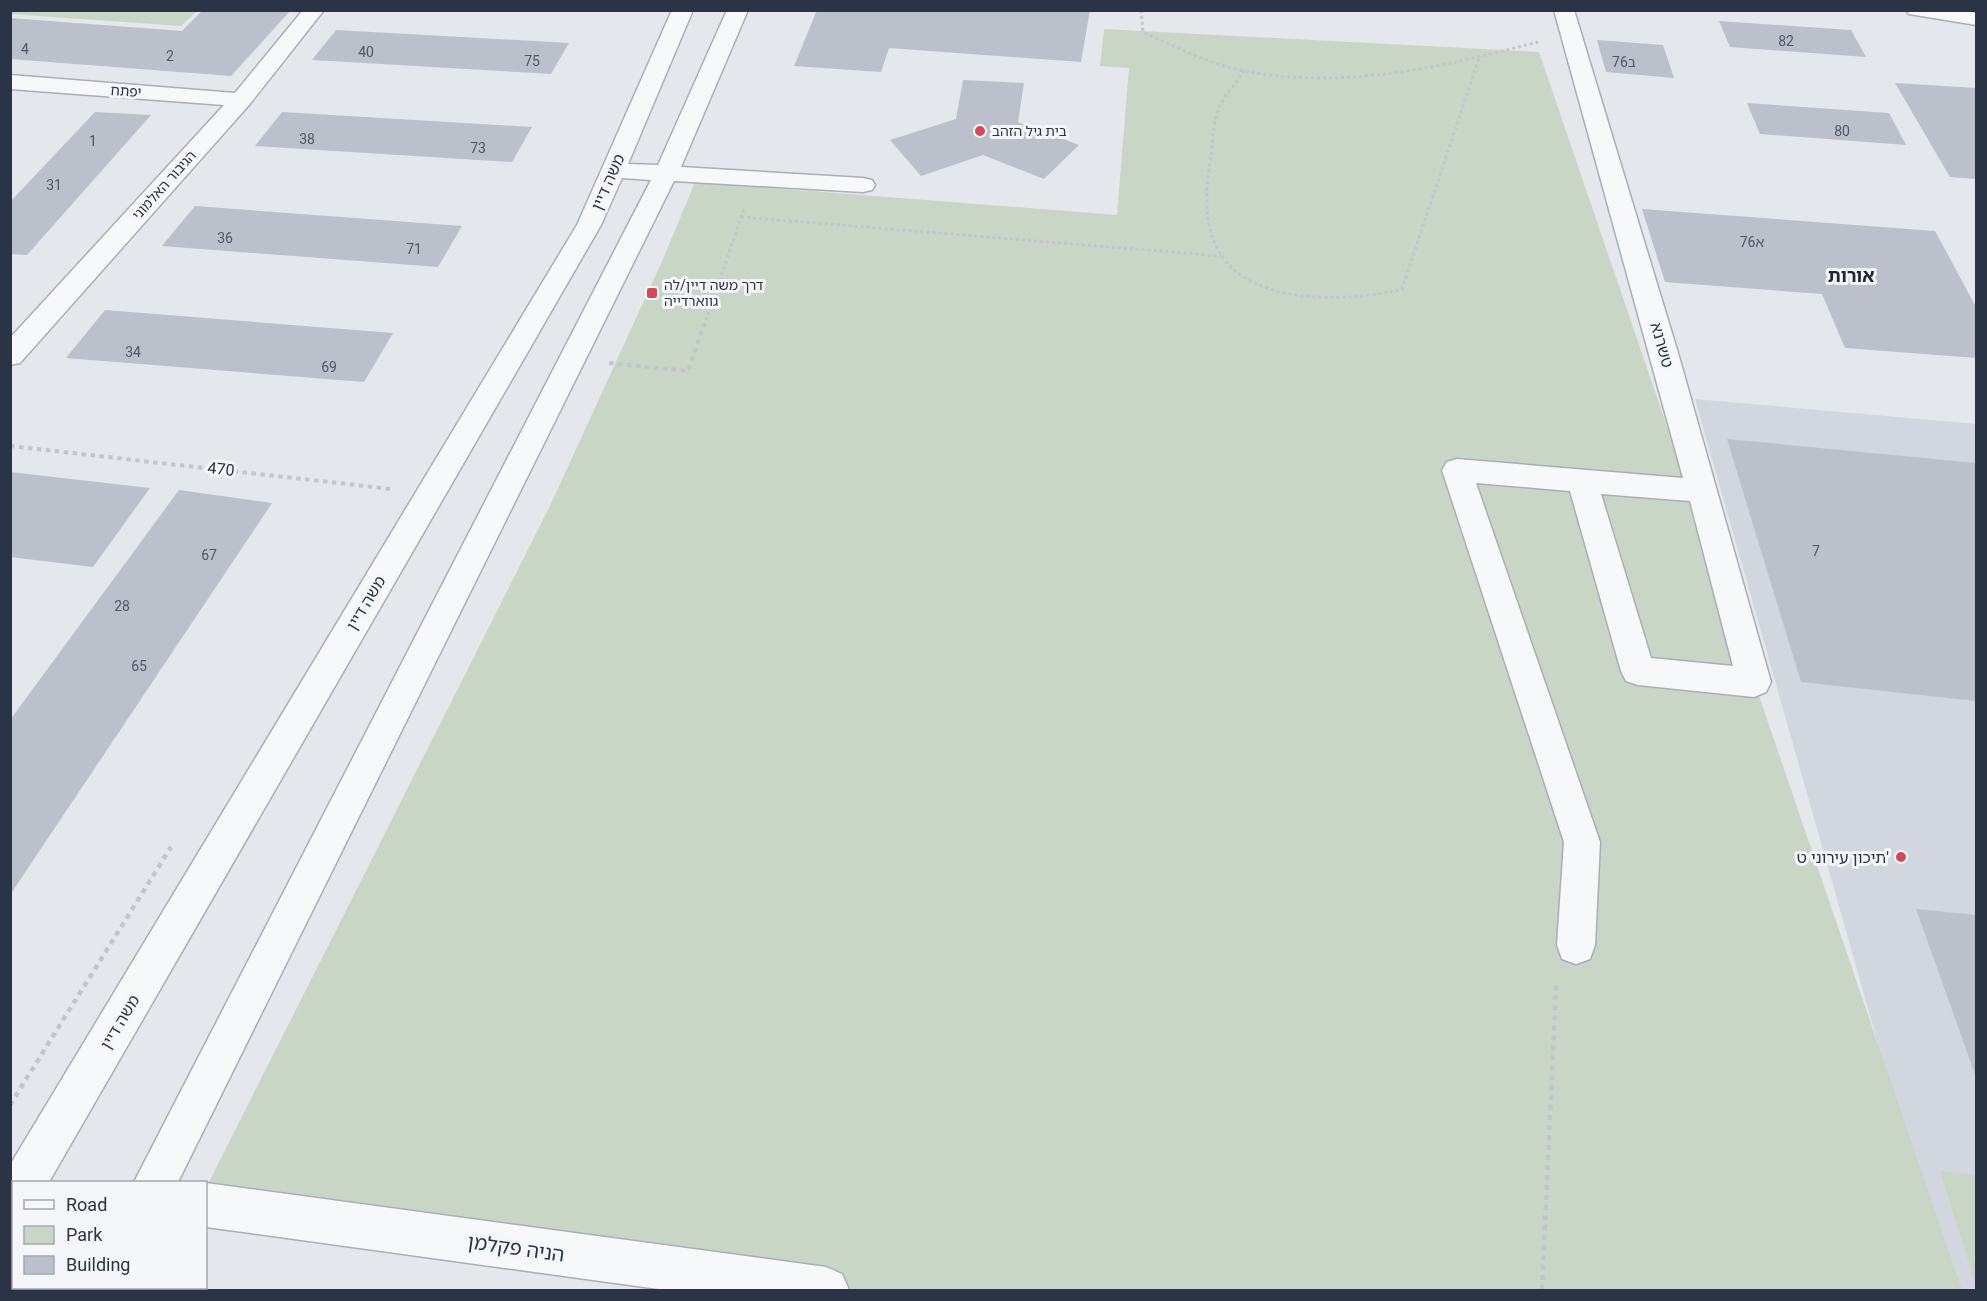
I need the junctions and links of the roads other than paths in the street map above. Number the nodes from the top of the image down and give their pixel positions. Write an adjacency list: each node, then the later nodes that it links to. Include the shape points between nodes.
1 (314, 10): 8 (street, הגיבור האלמוני)
2 (683, 10): 9 (street, משה דיין)
3 (738, 10): 10 (street)
4 (1916, 10): 5 (street)
5 (1977, 19)
6 (1567, 22): 14 (street, טשרנא)
7 (10, 82): 8 (street, יפתח)
8 (241, 100): 12 (street, הגיבור האלמוני)
9 (614, 170): 10 (street); 16 (street, משה דיין, via 589,225)
10 (667, 172): 11 (street); 17 (street)
11 (863, 185)
12 (10, 356)
13 (1582, 481): 14 (street); 14 (street, טשרנא, via 1638,672 1754,682); 15 (street, via 1457,470 1582,842)
14 (1702, 491)
15 (1576, 945)
16 (26, 1181)
17 (155, 1181)
18 (207, 1205): 19 (street, הניה פקלמן)
19 (826, 1290)

